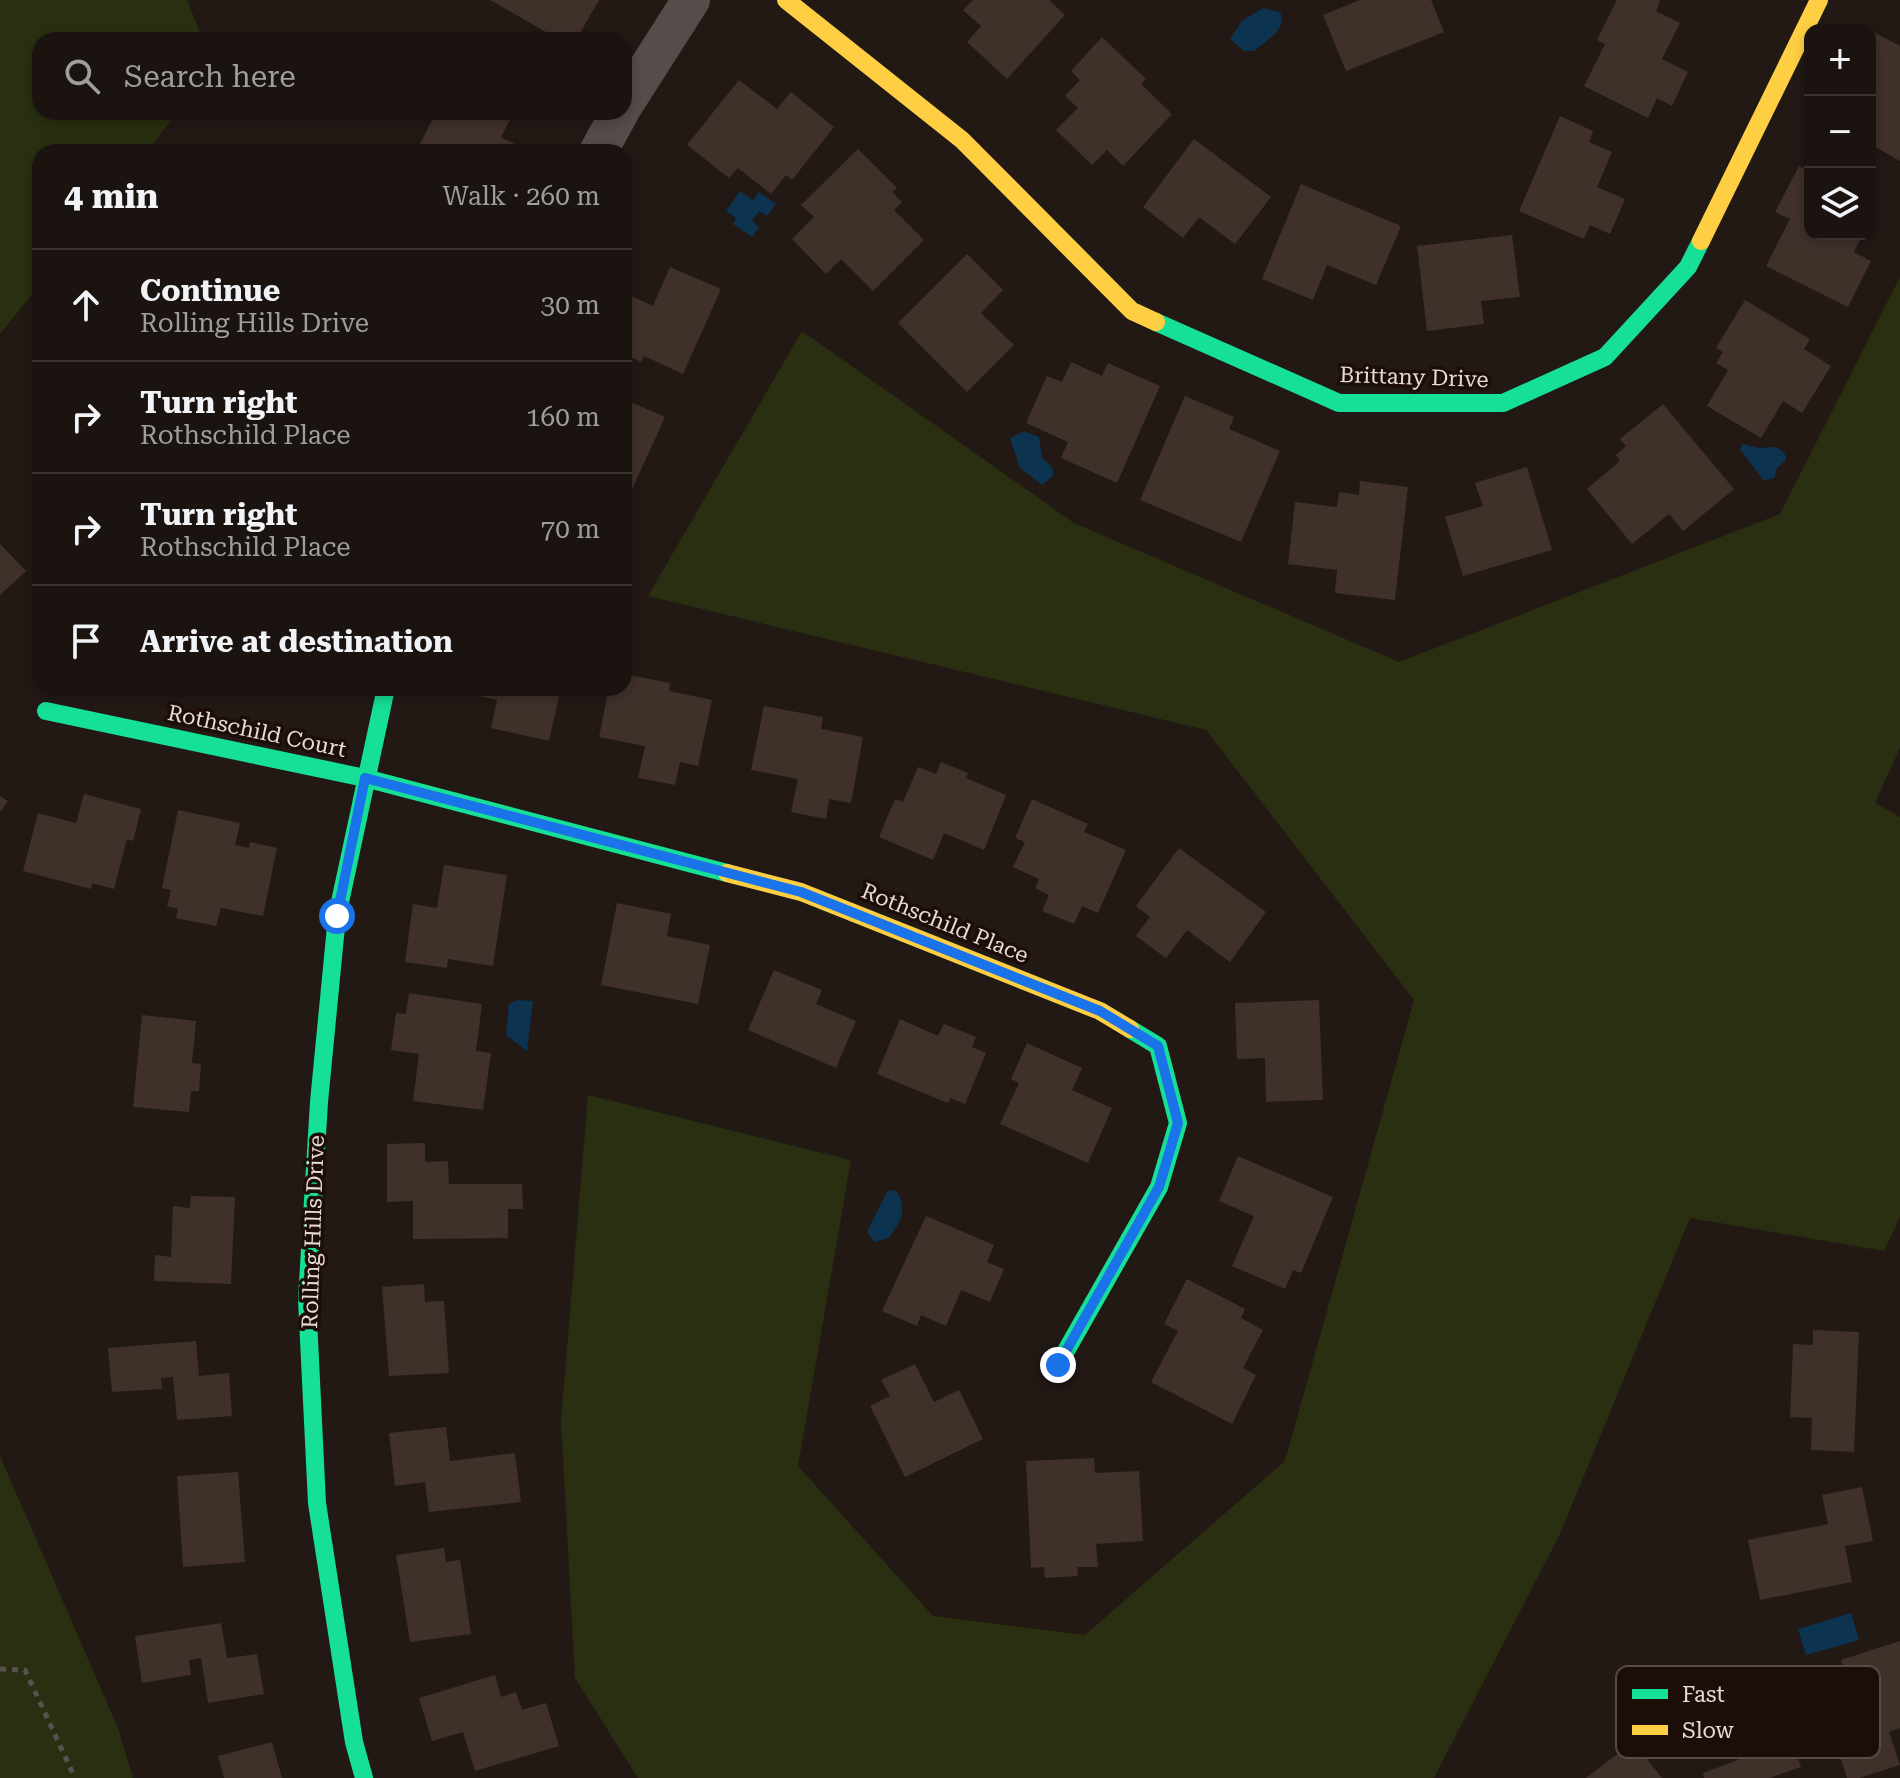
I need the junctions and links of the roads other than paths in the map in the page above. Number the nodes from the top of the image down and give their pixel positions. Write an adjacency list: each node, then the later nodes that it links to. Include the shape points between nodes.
1 (691, 0): 4 (street)
2 (786, 0): 3 (street, Brittany Drive, via 962,140 1132,311 1339,403 1503,403 1605,357 1688,267)
3 (1819, 0)
4 (632, 92)
5 (616, 120): 6 (street)
6 (602, 144)
7 (384, 696): 9 (street, Rolling Hills Drive)
8 (46, 711): 9 (street, Rothschild Court)
9 (365, 778): 10 (street, Rothschild Place, via 801,892 1100,1011 1158,1046 1178,1123 1159,1187); 11 (street, Rolling Hills Drive, via 337,916 307,1299 317,1503)
10 (1058, 1365)
11 (364, 1778)

